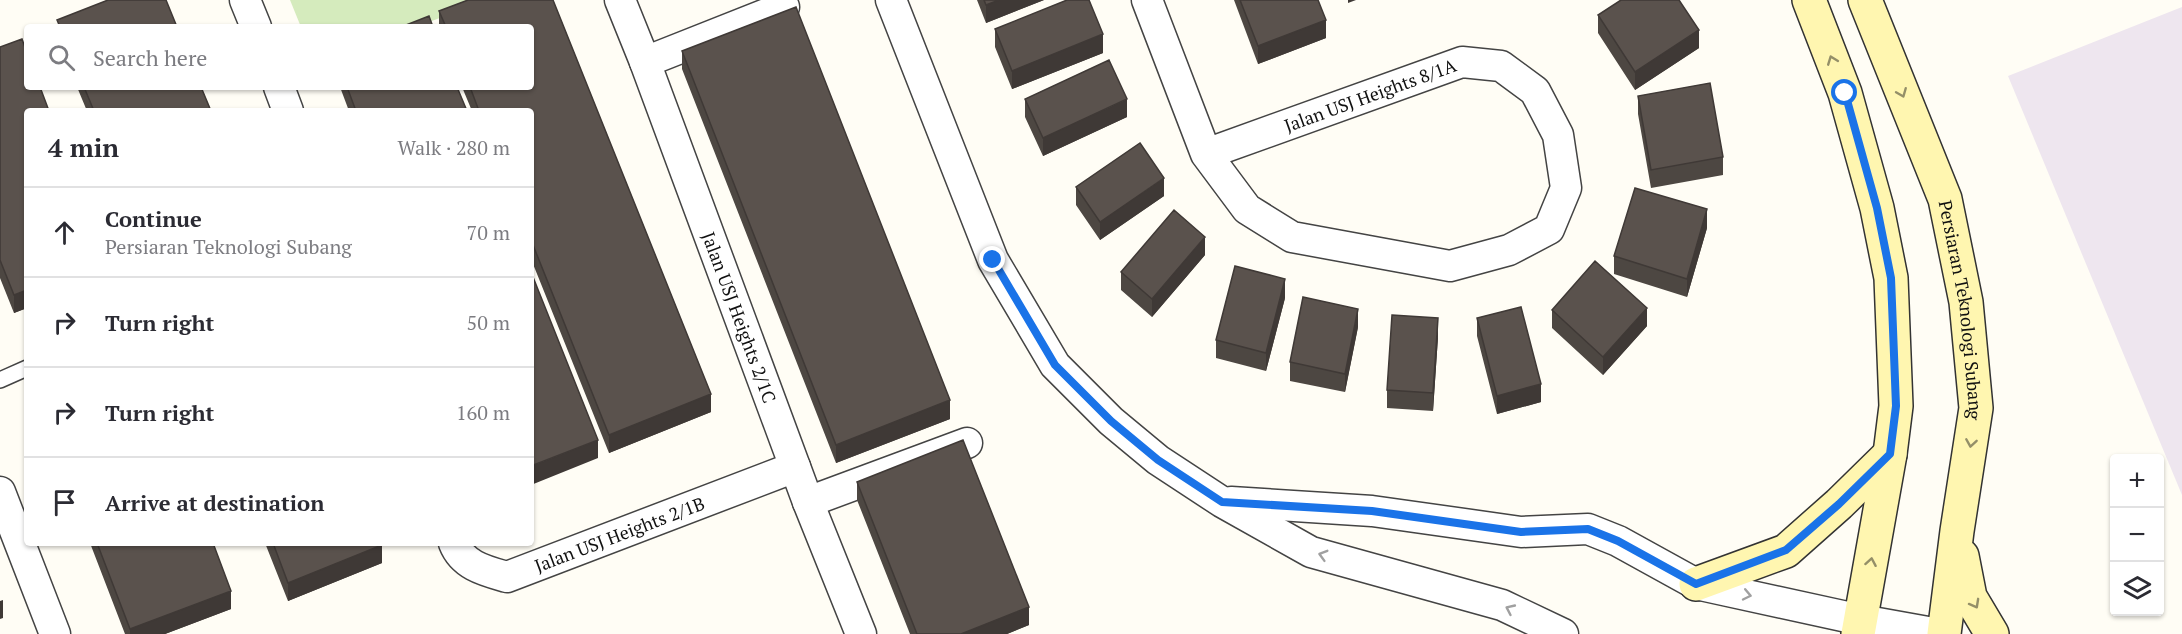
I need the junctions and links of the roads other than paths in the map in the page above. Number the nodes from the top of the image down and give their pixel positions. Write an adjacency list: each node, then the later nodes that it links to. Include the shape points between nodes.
1 (245, 0): 8 (street)
2 (620, 0): 9 (street, Jalan USJ Heights 2/1C)
3 (891, 0): 20 (street, via 993,260 1055,365 1111,421 1158,460)
4 (1147, 0): 12 (street, Jalan USJ Heights 8/1A)
5 (1809, 0): 16 (main road, one-way to 5, via 1896,406 1891,278 1877,208 1845,93)
6 (1865, 0): 21 (main road, Persiaran Teknologi Subang, one-way to 21, via 1945,199 1966,302 1976,408)
7 (784, 7): 9 (street)
8 (255, 24)
9 (645, 62): 17 (street, Jalan USJ Heights 2/1C)
10 (280, 90): 11 (street)
11 (287, 108)
12 (1206, 154): 12 (street, Jalan USJ Heights 8/1A, via 1247,209 1292,237 1450,266 1509,250 1549,229 1566,188 1558,135 1535,91 1501,66 1462,62)
13 (24, 369): 14 (lane)
14 (0, 380)
15 (967, 443): 19 (street)
16 (1890, 454): 23 (main road, via 1786,550); 24 (main road, one-way to 16)
17 (795, 467): 19 (street, Jalan USJ Heights 2/1C); 22 (street, Jalan USJ Heights 2/1B, via 507,577 475,568)
18 (0, 492): 25 (street)
19 (808, 502): 26 (street, Jalan USJ Heights 2/1C)
20 (1222, 502): 23 (street, via 1372,511 1521,532 1588,529); 27 (street, one-way to 20, via 1502,605 1311,552)
21 (1957, 531): 28 (main road, Persiaran Teknologi Subang); 29 (main road, one-way to 29, via 1970,597)
22 (455, 546)
23 (1696, 584): 24 (street, one-way to 24)
24 (1859, 627): 28 (street)
25 (56, 634)
26 (861, 634)
27 (1563, 634)
28 (1941, 634)
29 (1992, 634)

